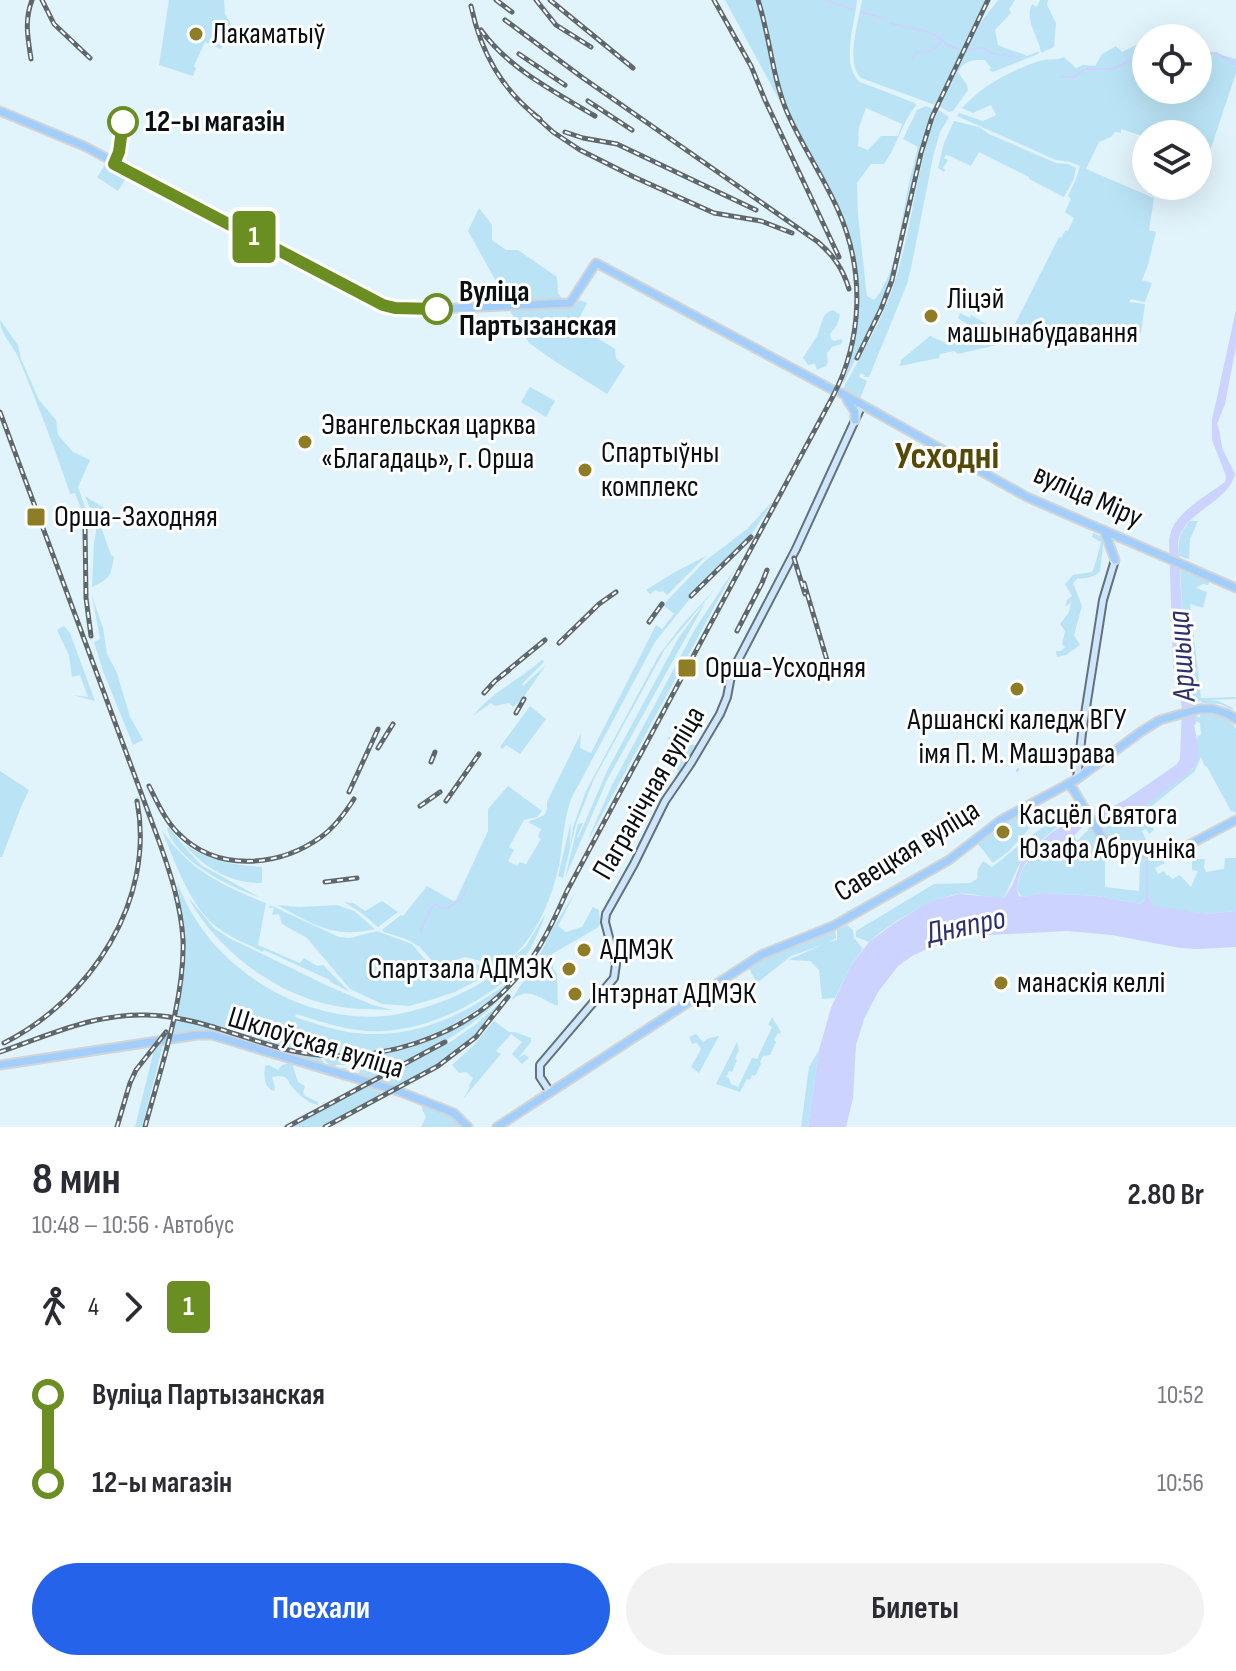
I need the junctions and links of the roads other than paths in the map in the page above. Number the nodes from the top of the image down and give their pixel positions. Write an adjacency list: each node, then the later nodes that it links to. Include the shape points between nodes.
1 (3, 112): 2 (main road, вуліца Міру, via 84,146 383,305 570,303 596,263)
2 (839, 392): 3 (main road, вуліца Міру); 4 (main road, via 854,409)
3 (862, 405): 4 (main road, Пагранічная вуліца); 5 (main road, вуліца Міру, via 1027,497)
4 (855, 420): 13 (main road, Пагранічная вуліца, via 735,666 720,714 667,797 608,910 605,922 614,978 540,1065 540,1077)
5 (1106, 531): 6 (main road); 7 (main road, вуліца Міру)
6 (1115, 560): 9 (main road, via 1103,600)
7 (1236, 588)
8 (1236, 719): 9 (main road, Савецкая вуліца, via 1199,709 1160,720)
9 (1077, 779): 10 (main road, Савецкая вуліца)
10 (1068, 784): 11 (main road, via 1103,839 1129,853 1168,853); 13 (main road, Савецкая вуліца, via 833,926 761,955)
11 (1236, 818)
12 (0, 1065): 14 (main road, Шклоўская вуліца, via 212,1035 398,1091 454,1113)
13 (550, 1092): 15 (main road, Савецкая вуліца)
14 (468, 1127)
15 (497, 1127)

